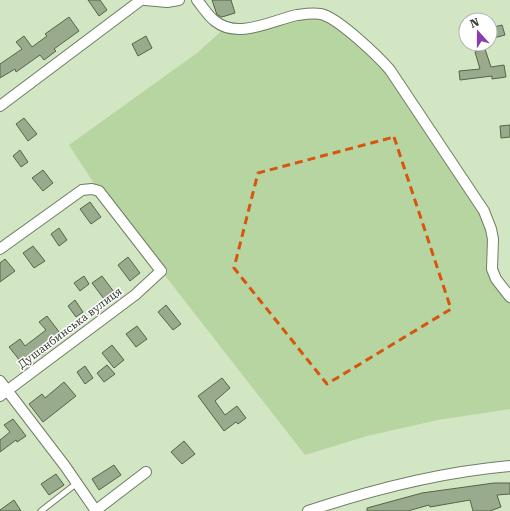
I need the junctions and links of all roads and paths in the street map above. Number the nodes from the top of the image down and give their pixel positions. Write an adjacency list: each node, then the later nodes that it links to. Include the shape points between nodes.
1 (141, 0): 5 (street)
2 (145, 0): 3 (street)
3 (179, 0)
4 (197, 0): 7 (street, via 215,21 226,27 248,29 305,14 324,14 378,56 484,211 493,239 492,269 496,279)
5 (0, 106)
6 (0, 249): 9 (street, Душанбинська вулиця, via 82,190 92,189 99,191 161,271 135,295)
7 (510, 297)
8 (0, 381): 9 (street)
9 (4, 393): 12 (street)
10 (510, 466): 15 (street, via 404,482)
11 (146, 472): 14 (street)
12 (77, 483): 13 (lane); 14 (street)
13 (41, 511)
14 (95, 511)
15 (308, 511)

